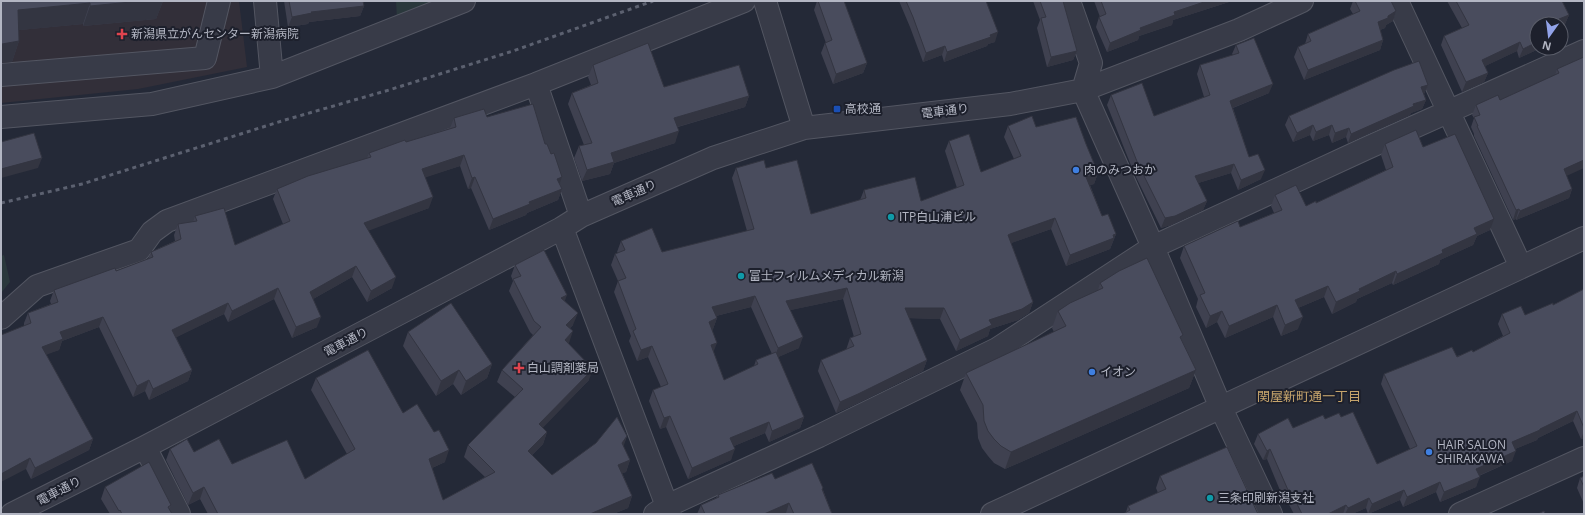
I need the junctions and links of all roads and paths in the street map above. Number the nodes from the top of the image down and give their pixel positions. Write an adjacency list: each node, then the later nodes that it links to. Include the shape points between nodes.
1 (219, 1): 10 (street, via 205,58)
2 (265, 1): 11 (street)
3 (464, 1): 11 (street)
4 (744, 1): 12 (street)
5 (765, 1): 16 (street)
6 (1069, 1): 13 (street, via 1091,63)
7 (1302, 1): 13 (street, 電車通り, via 1239,30)
8 (1397, 1): 14 (street)
9 (1584, 51): 14 (street)
10 (1, 75)
11 (272, 77): 15 (street, via 152,104)
12 (536, 84): 17 (street); 22 (street, via 167,221 152,232 139,250 37,286)
13 (1082, 90): 16 (street, 電車通り, via 1010,104); 20 (street)
14 (1448, 111): 20 (street); 21 (street)
15 (1, 117)
16 (804, 128): 17 (street, 電車通り, via 713,158)
17 (581, 216): 18 (street, 電車通り)
18 (562, 228): 24 (street, 電車通り); 26 (street)
19 (1584, 238): 21 (street)
20 (1153, 247): 23 (street); 26 (street, via 997,349)
21 (1521, 267): 23 (street)
22 (1, 318)
23 (1221, 408): 29 (street); 30 (street)
24 (145, 447): 27 (street, 電車通り); 28 (street)
25 (1584, 458): 31 (street)
26 (664, 511)
27 (12, 514)
28 (179, 514)
29 (992, 514)
30 (1271, 514)
31 (1460, 514)

